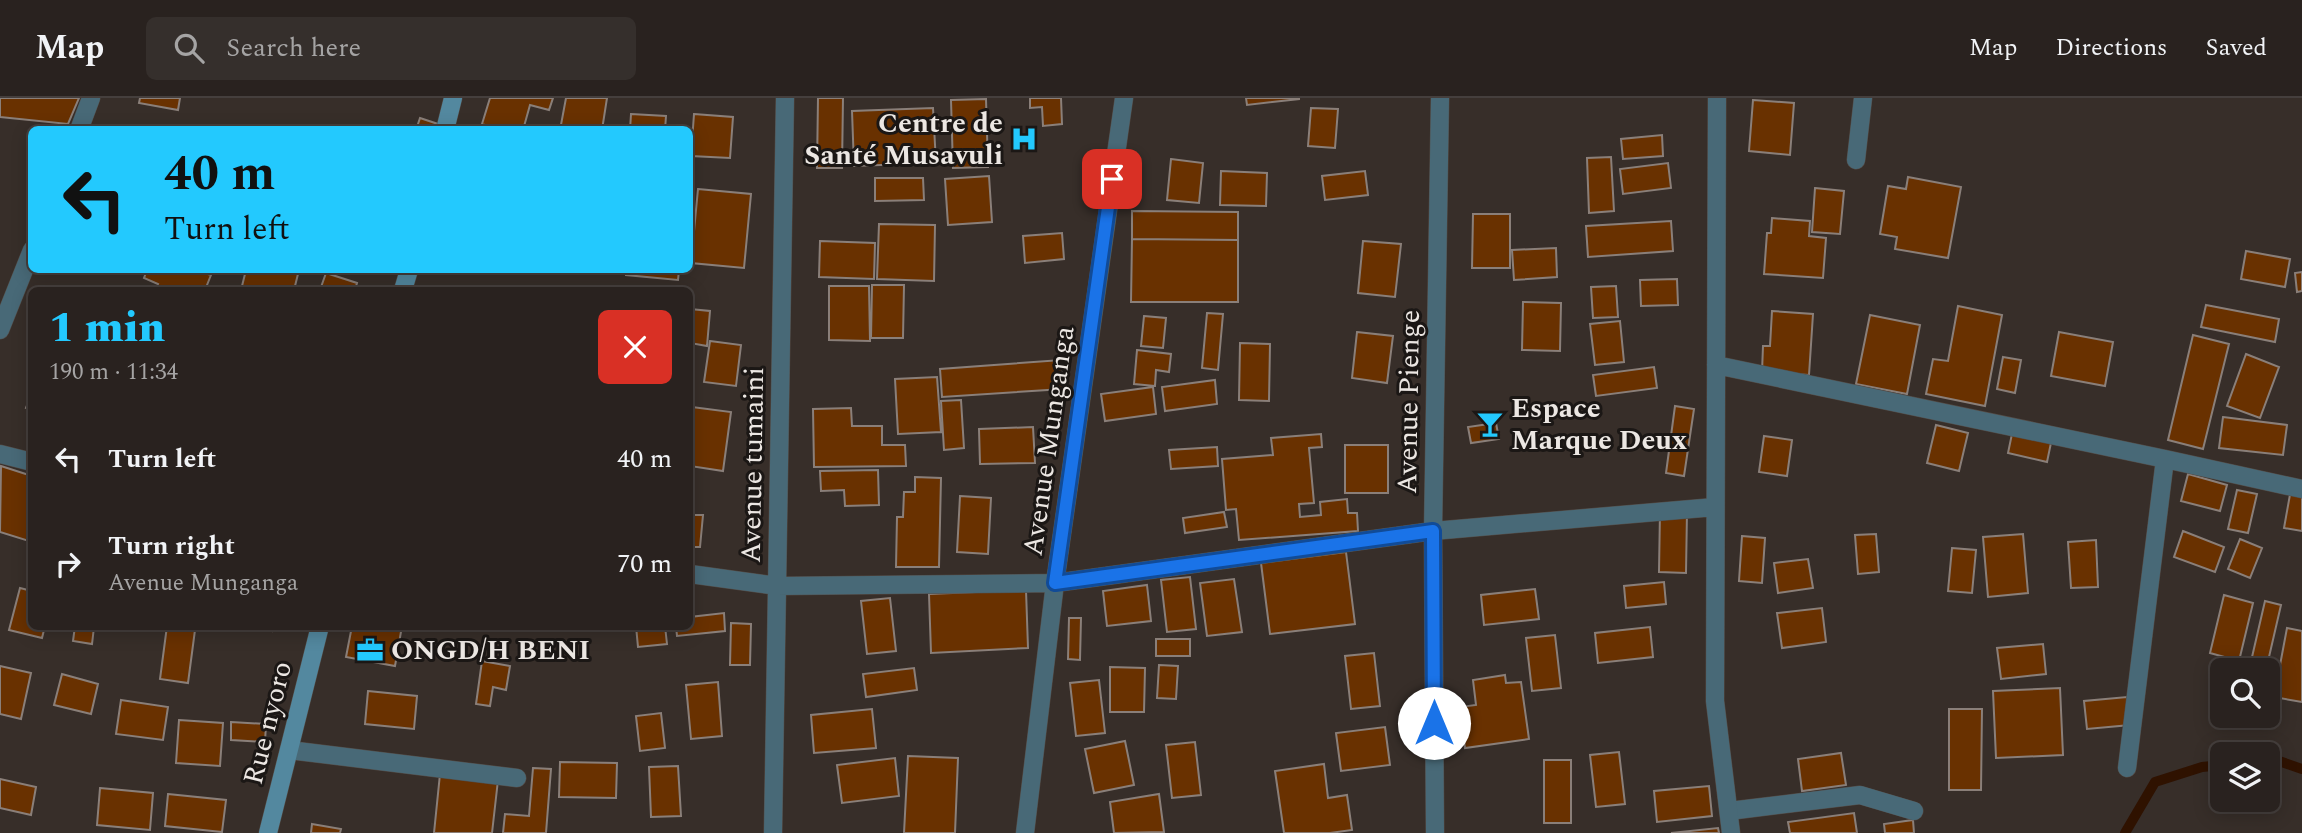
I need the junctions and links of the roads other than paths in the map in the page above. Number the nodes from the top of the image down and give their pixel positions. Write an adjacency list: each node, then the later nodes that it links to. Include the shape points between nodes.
1 (91, 98): 8 (street)
2 (453, 98): 9 (street)
3 (785, 98): 22 (street, Avenue tumaini)
4 (1124, 98): 21 (street, Avenue Munganga)
5 (1440, 98): 19 (street, Avenue Pienge)
6 (1717, 98): 13 (street)
7 (1863, 98): 10 (street)
8 (80, 126)
9 (446, 126)
10 (1856, 160)
11 (28, 260): 12 (street)
12 (0, 330)
13 (1716, 365): 15 (street); 18 (street)
14 (0, 454): 16 (street)
15 (2165, 458): 17 (street); 25 (street)
16 (28, 461)
17 (2302, 489)
18 (1716, 508): 19 (street); 27 (street, via 1715,701)
19 (1433, 531): 21 (street); 32 (street, Avenue Pienge)
20 (693, 574): 22 (street)
21 (1055, 583): 22 (street); 31 (street, Avenue Munganga)
22 (777, 586): 30 (street, Avenue tumaini)
23 (319, 630): 24 (street, Rue nyoro)
24 (289, 750): 26 (street); 29 (street, Rue nyoro)
25 (2127, 768)
26 (517, 778)
27 (1729, 811): 28 (street, via 1860,795); 33 (street)
28 (1914, 811)
29 (268, 833)
30 (773, 833)
31 (1025, 833)
32 (1435, 833)
33 (1731, 833)

